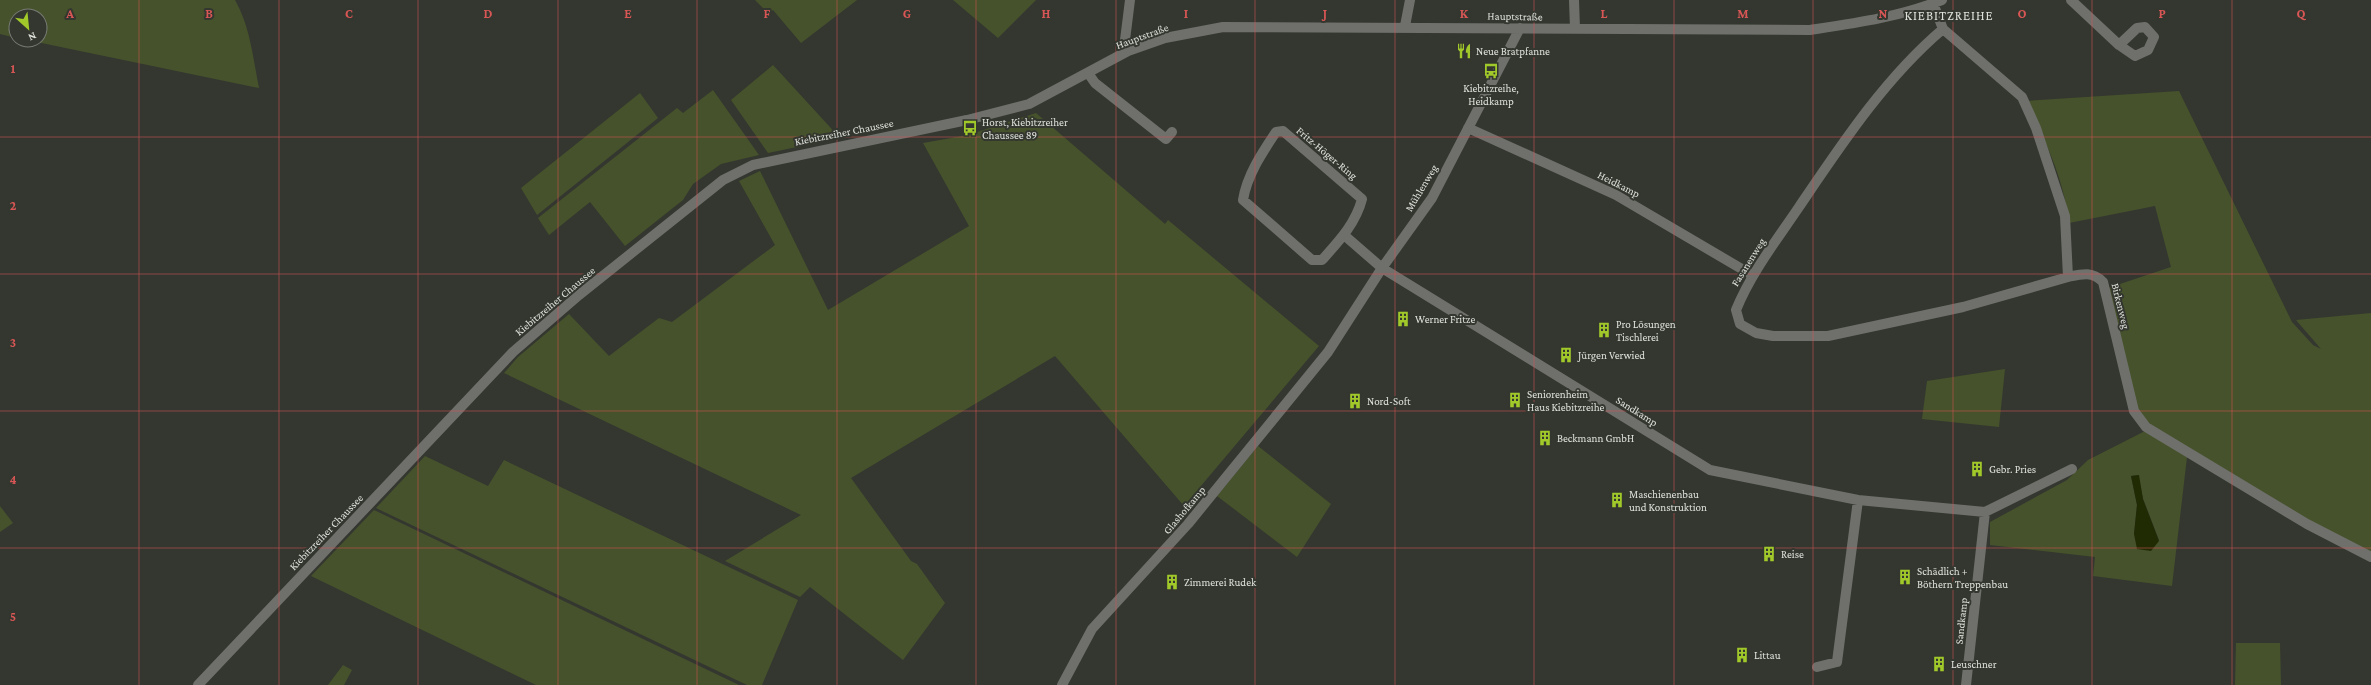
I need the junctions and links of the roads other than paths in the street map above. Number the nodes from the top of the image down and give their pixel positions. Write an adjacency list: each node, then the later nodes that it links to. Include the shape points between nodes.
1 (1130, 0): 11 (street, via 1125,40)
2 (1410, 0): 6 (street)
3 (1574, 0): 8 (street)
4 (2071, 0): 10 (street)
5 (1938, 2): 8 (street, Hauptstraße, via 1912,12 1861,24 1810,30); 9 (street)
6 (1405, 26): 7 (street, Hauptstraße); 11 (street, Hauptstraße, via 1223,27 1165,38)
7 (1520, 28): 8 (street, Hauptstraße); 14 (street, Mühlenweg)
8 (1575, 28)
9 (1943, 29): 18 (street, Fasanenweg, via 1925,44 1856,124); 19 (street, via 2022,97 2036,128 2065,216)
10 (2119, 46)
11 (1128, 51): 12 (street, Hauptstraße)
12 (1088, 73): 13 (street, Hauptstraße); 15 (street, via 1095,83 1166,139)
13 (1029, 104): 26 (street, Kiebitzreiher Chaussee, via 967,120 770,160 752,165 723,180 577,296 513,352)
14 (1468, 128): 17 (street, Mühlenweg, via 1432,198); 18 (street, Heidkamp, via 1616,195)
15 (1172, 132)
16 (1344, 235): 16 (street, Fritz-Höger-Ring, via 1322,260 1312,260 1243,200 1244,190 1258,159 1276,132 1283,131 1362,199 1359,212); 17 (street)
17 (1382, 268): 20 (street, Mühlenweg); 22 (street, Sandkamp, via 1710,470)
18 (1752, 274): 19 (street, Fasanenweg, via 1736,310 1740,324 1756,333 1773,336 1828,336 1963,307)
19 (2068, 277): 24 (street, Birkenweg, via 2086,273 2097,275 2103,282 2134,410 2146,427 2307,524)
20 (1328, 352): 27 (street, Glashofkamp, via 1188,524 1092,629)
21 (2072, 469): 23 (street)
22 (1858, 500): 23 (street, Sandkamp); 25 (street, via 1837,662)
23 (1985, 512): 28 (street, Sandkamp)
24 (2371, 557)
25 (1817, 667)
26 (198, 685)
27 (1062, 685)
28 (1966, 685)

